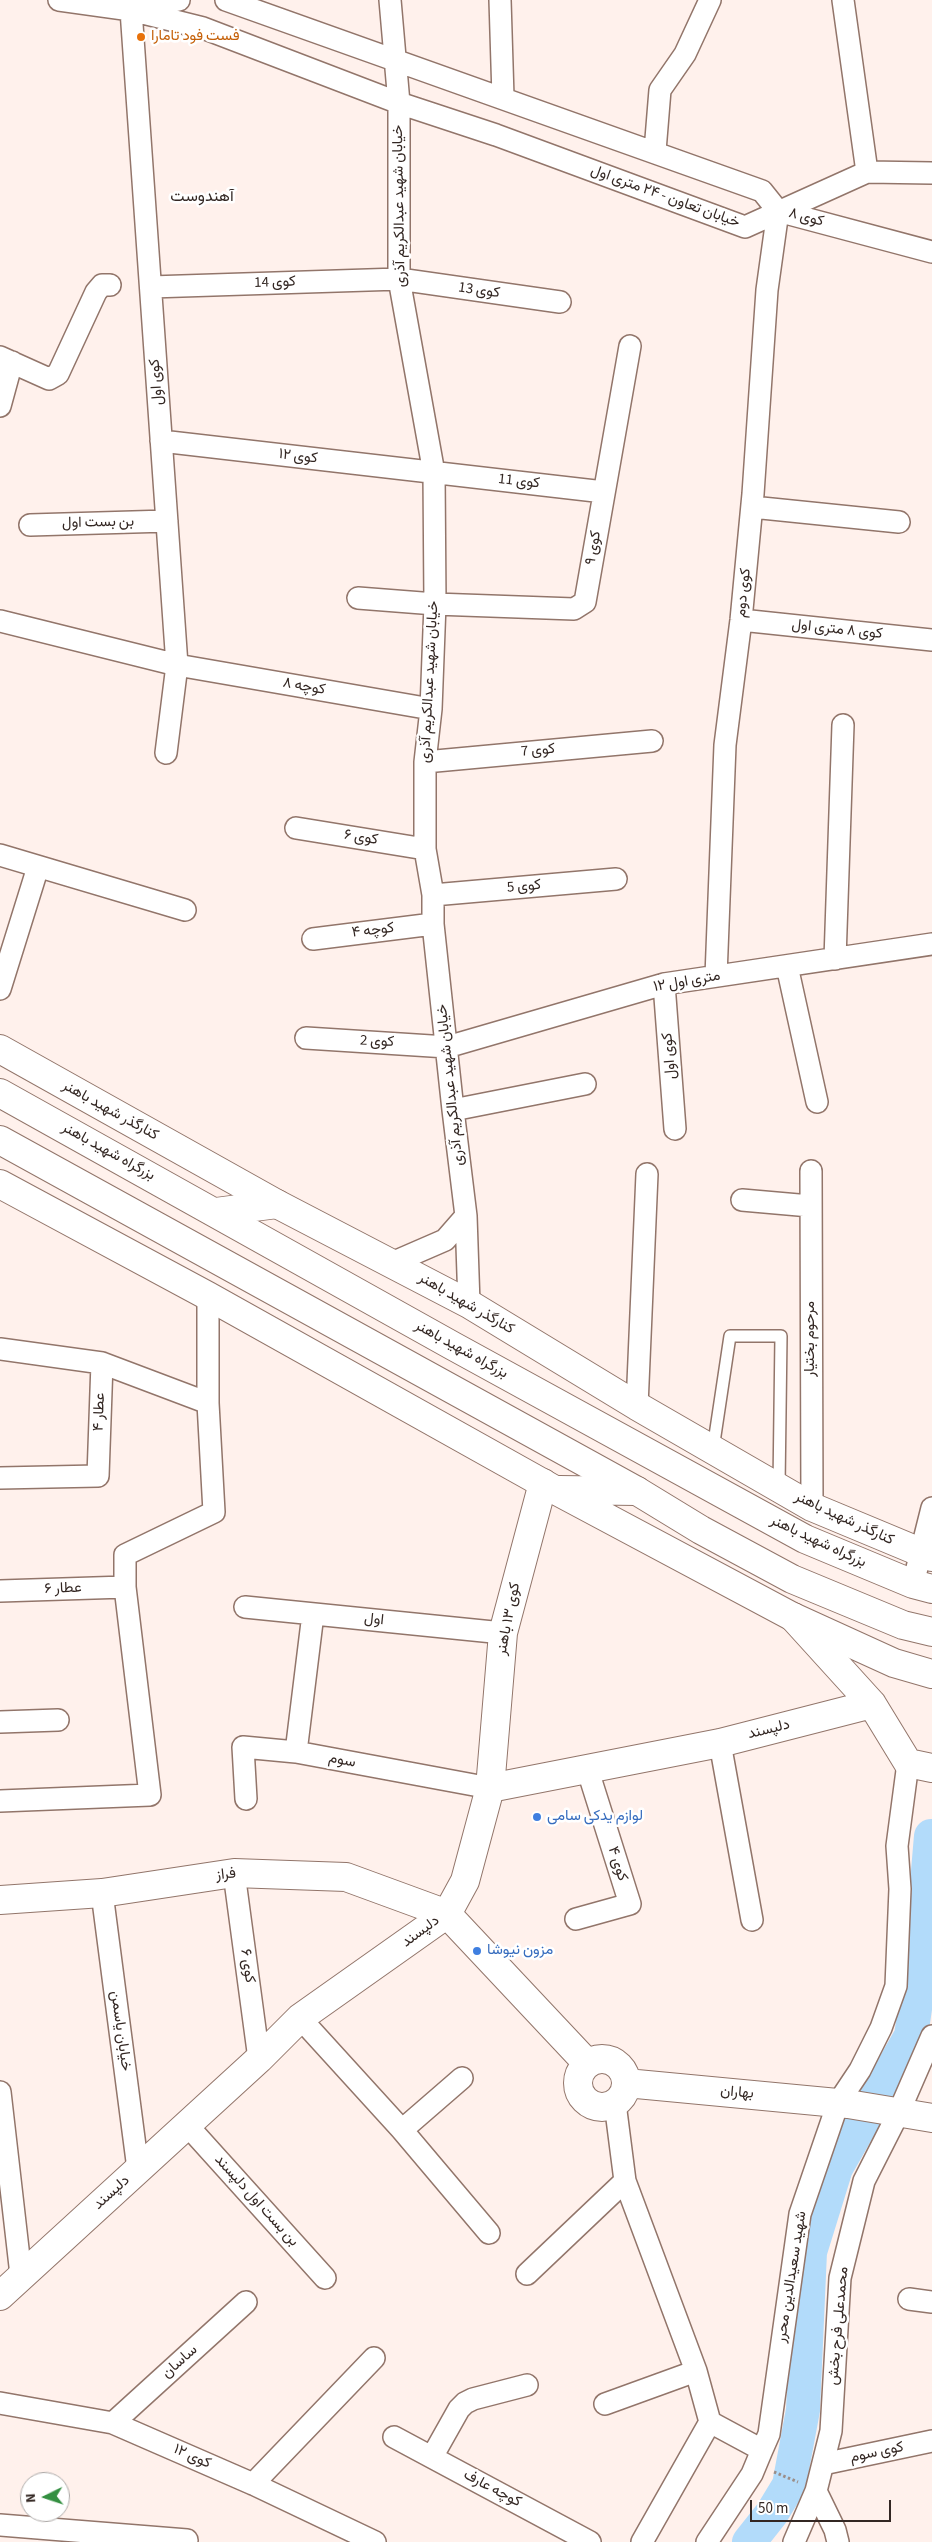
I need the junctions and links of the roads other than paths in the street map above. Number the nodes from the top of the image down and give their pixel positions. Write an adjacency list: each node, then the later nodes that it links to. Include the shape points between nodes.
1 (59, 0): 8 (street, خیابان تعاون - ۲۴ متری اول)
2 (179, 0): 8 (street, خیابان تعاون - ۲۴ متری اول)
3 (226, 0): 9 (street)
4 (390, 0): 9 (street, خیابان شهید عبدالکریم آذری)
5 (500, 0): 10 (street)
6 (710, 0): 12 (street, via 685,54 660,90)
7 (843, 0): 13 (street)
8 (131, 10): 11 (street, خیابان تعاون - ۲۴ متری اول, via 203,28); 19 (street, کوی اول)
9 (394, 61): 10 (street); 11 (street, خیابان شهید عبدالکریم آذری)
10 (503, 97): 12 (street)
11 (398, 103): 15 (street, خیابان تعاون - ۲۴ متری اول, via 496,135 745,227); 17 (street, خیابان شهید عبدالکریم آذری)
12 (655, 151): 15 (street, via 762,191)
13 (867, 172): 14 (street, کوی ۸); 15 (street, کوی ۸)
14 (932, 173)
15 (778, 211): 16 (street, کوی ۸); 27 (street, کوی دوم, via 767,290)
16 (932, 252)
17 (398, 279): 19 (street, کوی 14); 20 (street, کوی 13); 25 (street, خیابان شهید عبدالکریم آذری)
18 (110, 284): 22 (street, via 102,285 96,292 58,374 49,379)
19 (151, 287): 24 (street, کوی اول)
20 (560, 302)
21 (630, 346): 26 (street, کوی ۹)
22 (6, 360): 23 (street)
23 (0, 406)
24 (161, 441): 25 (street, کوی ۱۲); 28 (street, کوی اول)
25 (434, 473): 26 (street, کوی 11); 32 (street, خیابان شهید عبدالکریم آذری)
26 (604, 492): 32 (street, کوی ۹, via 585,602 574,609)
27 (752, 507): 29 (street); 33 (street, کوی دوم)
28 (167, 521): 30 (street, بن بست اول); 36 (street, کوی اول)
29 (899, 522)
30 (30, 525)
31 (358, 598): 32 (street, کوی ۹)
32 (435, 604): 37 (street, خیابان شهید عبدالکریم آذری)
33 (741, 620): 35 (street, کوی ۸ متری اول); 54 (street, کوی دوم, via 725,745)
34 (0, 621): 36 (street, کوچه ۸)
35 (932, 640)
36 (177, 665): 37 (street, کوچه ۸); 40 (street, کوی اول)
37 (431, 709): 41 (street, خیابان شهید عبدالکریم آذری)
38 (843, 725): 52 (street)
39 (652, 741): 41 (street, کوی 7)
40 (166, 753)
41 (425, 762): 43 (street, خیابان شهید عبدالکریم آذری)
42 (296, 828): 43 (street, کوی ۶)
43 (425, 849): 47 (street, خیابان شهید عبدالکریم آذری)
44 (0, 855): 45 (street)
45 (38, 867): 48 (street); 56 (street)
46 (616, 879): 47 (street, کوی 5)
47 (433, 895): 49 (street, خیابان شهید عبدالکریم آذری)
48 (185, 910)
49 (434, 924): 50 (street, کوچه ۴); 58 (street, خیابان شهید عبدالکریم آذری)
50 (313, 939)
51 (932, 944): 52 (street, ۱۲ متری اول)
52 (835, 959): 53 (street, ۱۲ متری اول)
53 (787, 966): 54 (street, ۱۲ متری اول); 62 (street)
54 (716, 976): 55 (street, ۱۲ متری اول)
55 (664, 984): 58 (street, ۱۲ متری اول); 64 (street, کوی اول)
56 (0, 989)
57 (306, 1038): 58 (street, کوی 2)
58 (448, 1046): 63 (street, خیابان شهید عبدالکریم آذری)
59 (0, 1049): 70 (main road, کنارگذر شهید باهنر)
60 (585, 1084): 63 (street)
61 (0, 1093): 72 (main road, بزرگراه شهید باهنر)
62 (817, 1102)
63 (452, 1110): 73 (street, خیابان شهید عبدالکریم آذری)
64 (676, 1128)
65 (0, 1140): 85 (main road)
66 (812, 1171): 71 (street, مرحوم بختیار)
67 (647, 1174): 80 (street)
68 (0, 1184): 75 (main road)
69 (742, 1200): 71 (street)
70 (277, 1204): 72 (main road); 74 (main road, کنارگذر شهید باهنر)
71 (810, 1206): 86 (street, مرحوم بختیار)
72 (216, 1212): 91 (main road, بزرگراه شهید باهنر, via 805,1539)
73 (466, 1216): 74 (street, via 445,1240); 76 (street, خیابان شهید عبدالکریم آذری)
74 (392, 1263): 76 (main road, کنارگذر شهید باهنر)
75 (208, 1296): 79 (street); 83 (main road)
76 (469, 1304): 80 (main road, کنارگذر شهید باهنر)
77 (0, 1349): 78 (street)
78 (102, 1364): 79 (street); 82 (street, عطار ۴, via 98,1476)
79 (208, 1404): 90 (street, via 214,1512 125,1555)
80 (638, 1406): 81 (main road, کنارگذر شهید باهنر)
81 (713, 1449): 84 (main road, کنارگذر شهید باهنر); 84 (lane, via 730,1336 781,1336)
82 (0, 1478)
83 (549, 1486): 85 (main road); 94 (main road); 97 (main road, کوی ۱۳ باهنر)
84 (779, 1487): 86 (main road, کنارگذر شهید باهنر)
85 (637, 1490): 88 (main road)
86 (812, 1507): 89 (main road, کنارگذر شهید باهنر)
87 (932, 1508): 89 (street)
88 (701, 1530): 94 (main road); 96 (main road, via 792,1579 903,1625)
89 (927, 1555): 91 (street)
90 (125, 1586): 92 (street, عطار ۶); 108 (street, via 150,1795)
91 (922, 1587)
92 (0, 1592)
93 (245, 1607): 95 (street, اول)
94 (783, 1611): 98 (main road, via 894,1663); 99 (main road)
95 (313, 1614): 97 (street, اول); 103 (street)
96 (932, 1632)
97 (503, 1633): 106 (main road, کوی ۱۳ باهنر)
98 (932, 1674)
99 (872, 1704): 102 (main road, دلپسند); 104 (main road)
100 (58, 1720): 101 (street)
101 (0, 1722)
102 (720, 1743): 105 (main road, دلپسند); 114 (street)
103 (296, 1752): 106 (street, سوم); 107 (street, سوم, via 243,1747)
104 (920, 1765): 122 (street, شهید سعیدالدین محرر, via 897,1846 900,1889 896,1986 880,2028)
105 (588, 1771): 106 (main road, دلپسند); 113 (street, کوی ۴, via 630,1904)
106 (490, 1788): 112 (main road, دلپسند, via 466,1881)
107 (246, 1798)
108 (0, 1801)
109 (234, 1873): 110 (main road, فراز); 112 (main road, فراز, via 346,1877); 117 (street, کوی ۶)
110 (102, 1893): 111 (main road, فراز); 127 (street, خیابان یاسمن)
111 (0, 1900)
112 (447, 1914): 115 (main road, دلپسند); 118 (main road)
113 (576, 1919)
114 (752, 1920)
115 (300, 2018): 117 (main road, دلپسند); 126 (street)
116 (932, 2036): 123 (street, محمدعلی فرح بخش)
117 (259, 2060): 125 (main road, دلپسند)
118 (587, 2063): 121 (main road, via 602,2058 616,2063 625,2075); 121 (main road, via 578,2076 579,2093 591,2105 608,2106)
119 (462, 2078): 126 (street)
120 (0, 2092): 131 (street)
121 (621, 2093): 122 (main road, بهاران); 128 (street)
122 (843, 2103): 123 (main road, بهاران); 146 (street, شهید سعیدالدین محرر, via 800,2214 769,2434)
123 (893, 2113): 124 (main road); 148 (street, محمدعلی فرح بخش, via 864,2181 840,2278 831,2431)
124 (932, 2118)
125 (187, 2125): 127 (main road, دلپسند); 132 (street, بن بست اول دلپسند)
126 (402, 2130): 129 (street)
127 (138, 2169): 131 (main road, دلپسند)
128 (625, 2181): 130 (street); 138 (street)
129 (489, 2233)
130 (527, 2274)
131 (21, 2275): 133 (main road, دلپسند)
132 (325, 2278)
133 (0, 2296)
134 (909, 2299): 136 (street)
135 (246, 2302): 143 (street, ساسان)
136 (932, 2302)
137 (374, 2358): 149 (street)
138 (696, 2371): 141 (street); 142 (street)
139 (527, 2385): 147 (street, via 465,2403)
140 (0, 2403): 143 (street, کوی ۱۲)
141 (605, 2404)
142 (710, 2422): 146 (street); 155 (street)
143 (113, 2423): 149 (street, کوی ۱۲)
144 (394, 2437): 147 (street, کوچه عارف)
145 (932, 2441): 148 (street, کوی سوم)
146 (762, 2450): 156 (street, شهید سعیدالدین محرر, via 752,2474)
147 (432, 2457): 154 (street, کوچه عارف)
148 (823, 2464): 150 (street, محمدعلی فرح بخش)
149 (253, 2484): 153 (street, کوی ۱۲)
150 (808, 2487): 157 (street, محمدعلی فرح بخش); 158 (street, via 835,2530)
151 (0, 2525): 152 (street)
152 (187, 2540)
153 (374, 2542)
154 (590, 2542)
155 (642, 2542)
156 (707, 2542)
157 (794, 2542)
158 (838, 2542)

